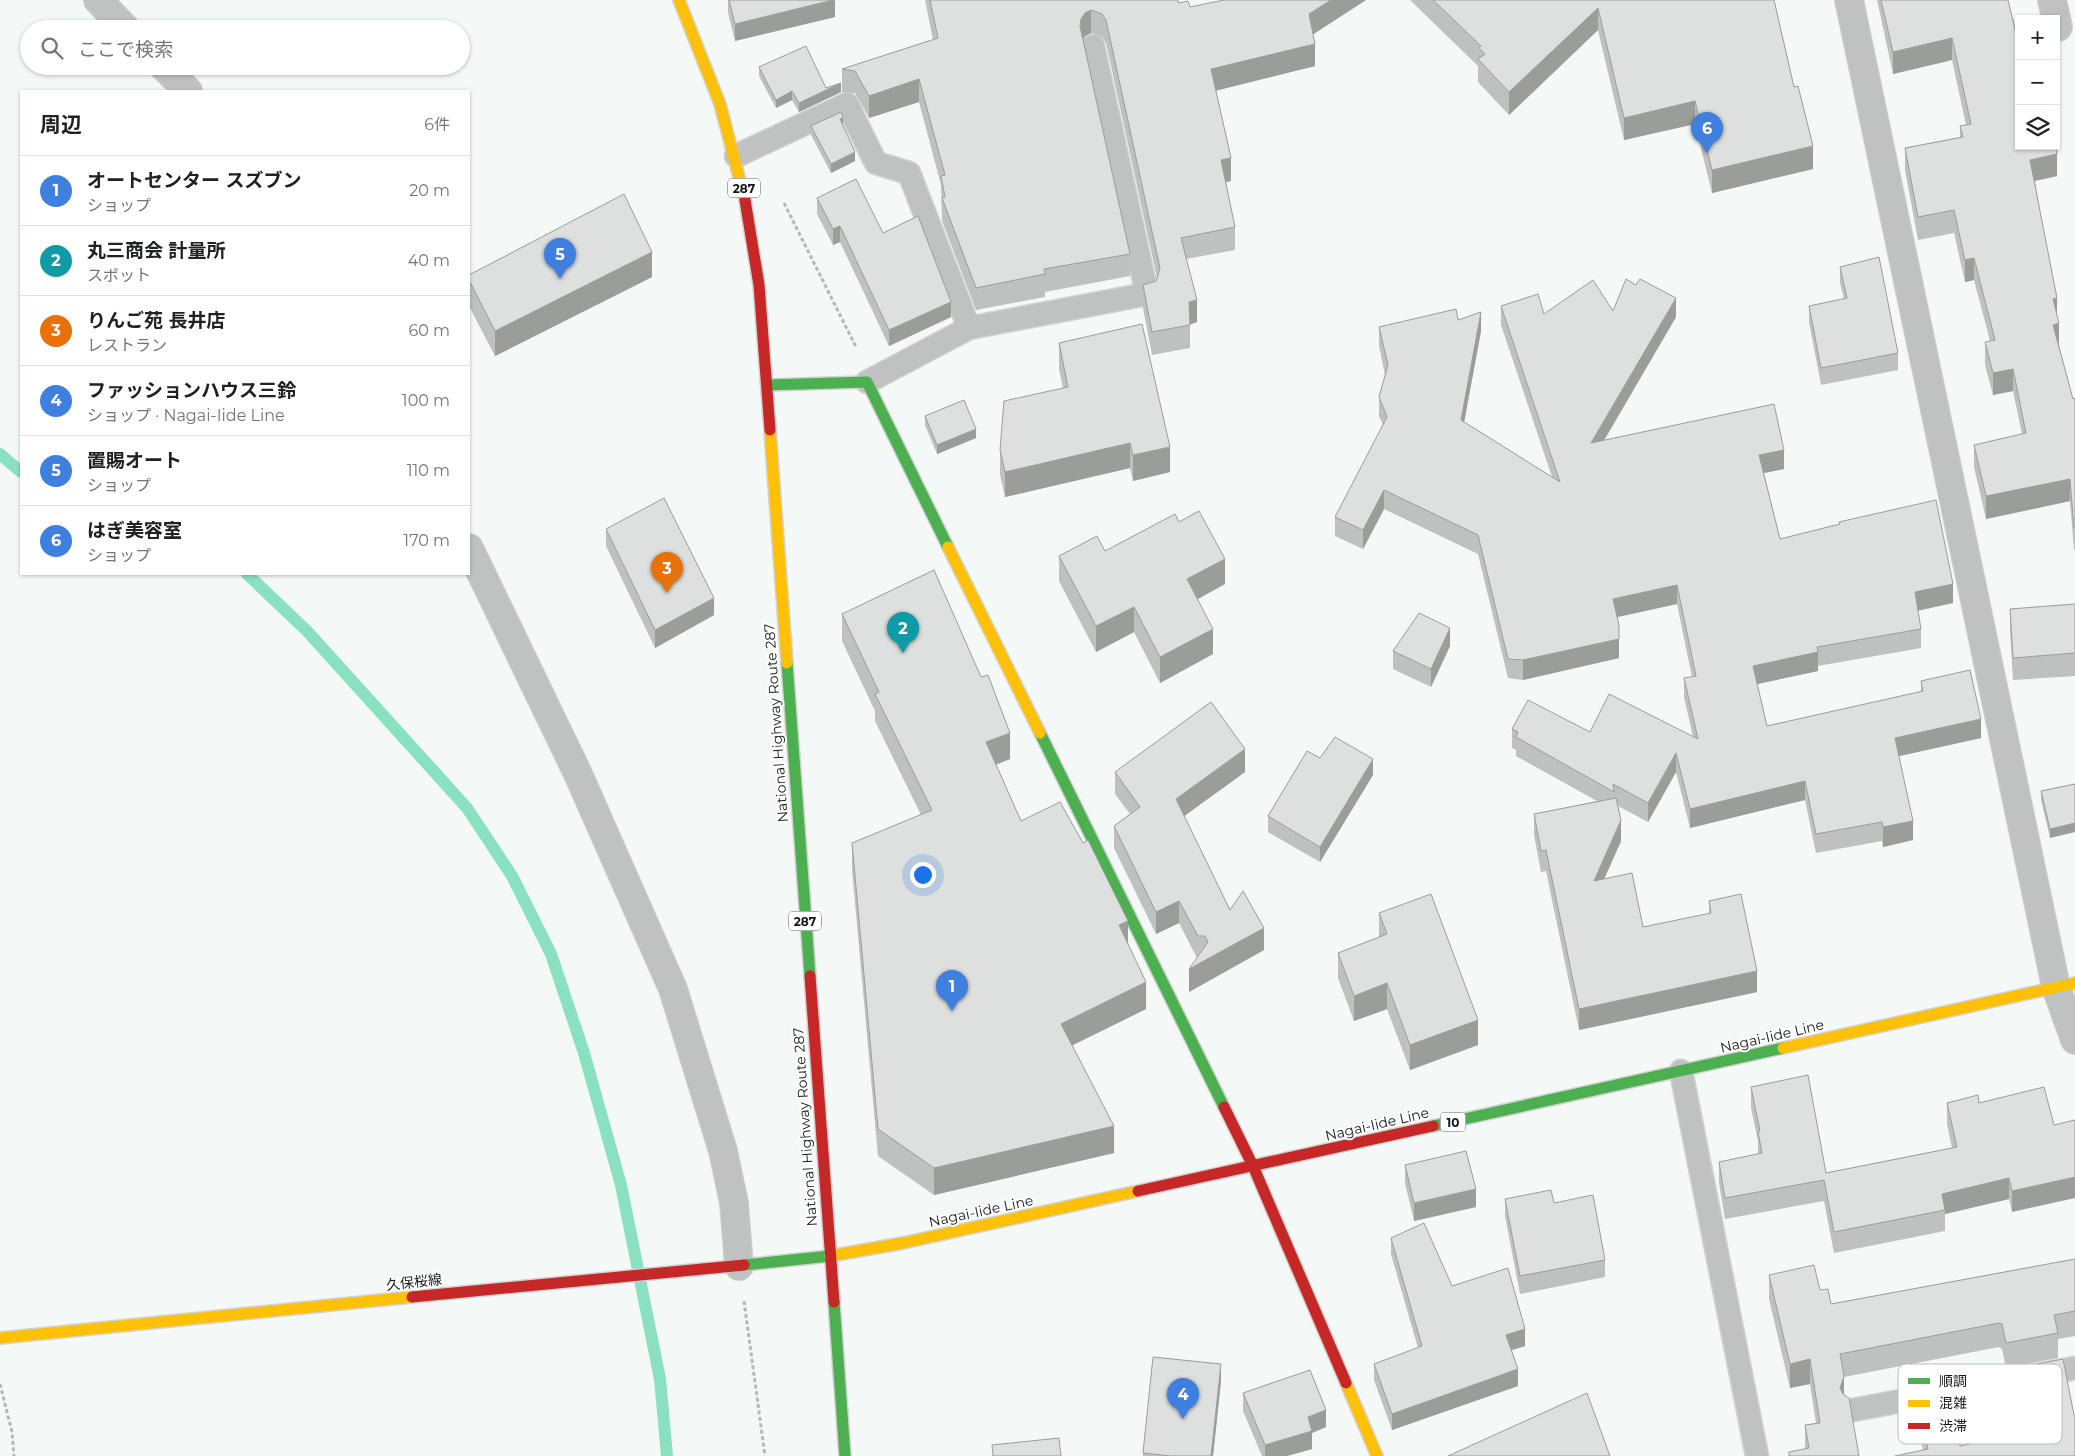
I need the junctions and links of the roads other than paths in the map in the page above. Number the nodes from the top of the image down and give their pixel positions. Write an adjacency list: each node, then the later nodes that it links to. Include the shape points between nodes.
1 (98, 0): 6 (street)
2 (679, 0): 10 (main road, National Highway Route 287 / 287, via 715,88)
3 (1849, 0): 15 (street)
4 (2052, 0): 5 (street)
5 (2055, 15)
6 (117, 20)
7 (1093, 46): 11 (lane, via 1147,294)
8 (172, 75): 9 (street)
9 (187, 90)
10 (736, 156): 11 (lane, via 847,104 876,163 909,173); 13 (main road, National Highway Route 287 / 287, via 752,228 760,285)
11 (969, 328): 12 (lane)
12 (867, 382): 13 (main road); 18 (main road)
13 (767, 385): 19 (main road, National Highway Route 287 / 287)
14 (470, 550): 20 (street, via 578,774 673,989 723,1152 734,1203)
15 (2066, 985): 16 (street); 17 (main road, Nagai-Iide Line / 10)
16 (2075, 1040)
17 (1681, 1071): 18 (main road, Nagai-Iide Line / 10); 28 (lane)
18 (1253, 1166): 19 (main road, Nagai-Iide Line / 10); 27 (main road)
19 (830, 1256): 20 (main road, 久保桜線); 26 (main road, National Highway Route 287 / 287)
20 (740, 1266): 21 (main road, 久保桜線)
21 (0, 1338)
22 (2075, 1368): 23 (lane)
23 (2062, 1370)
24 (1898, 1401): 25 (lane)
25 (1853, 1410)
26 (845, 1456)
27 (1377, 1456)
28 (1757, 1456)

